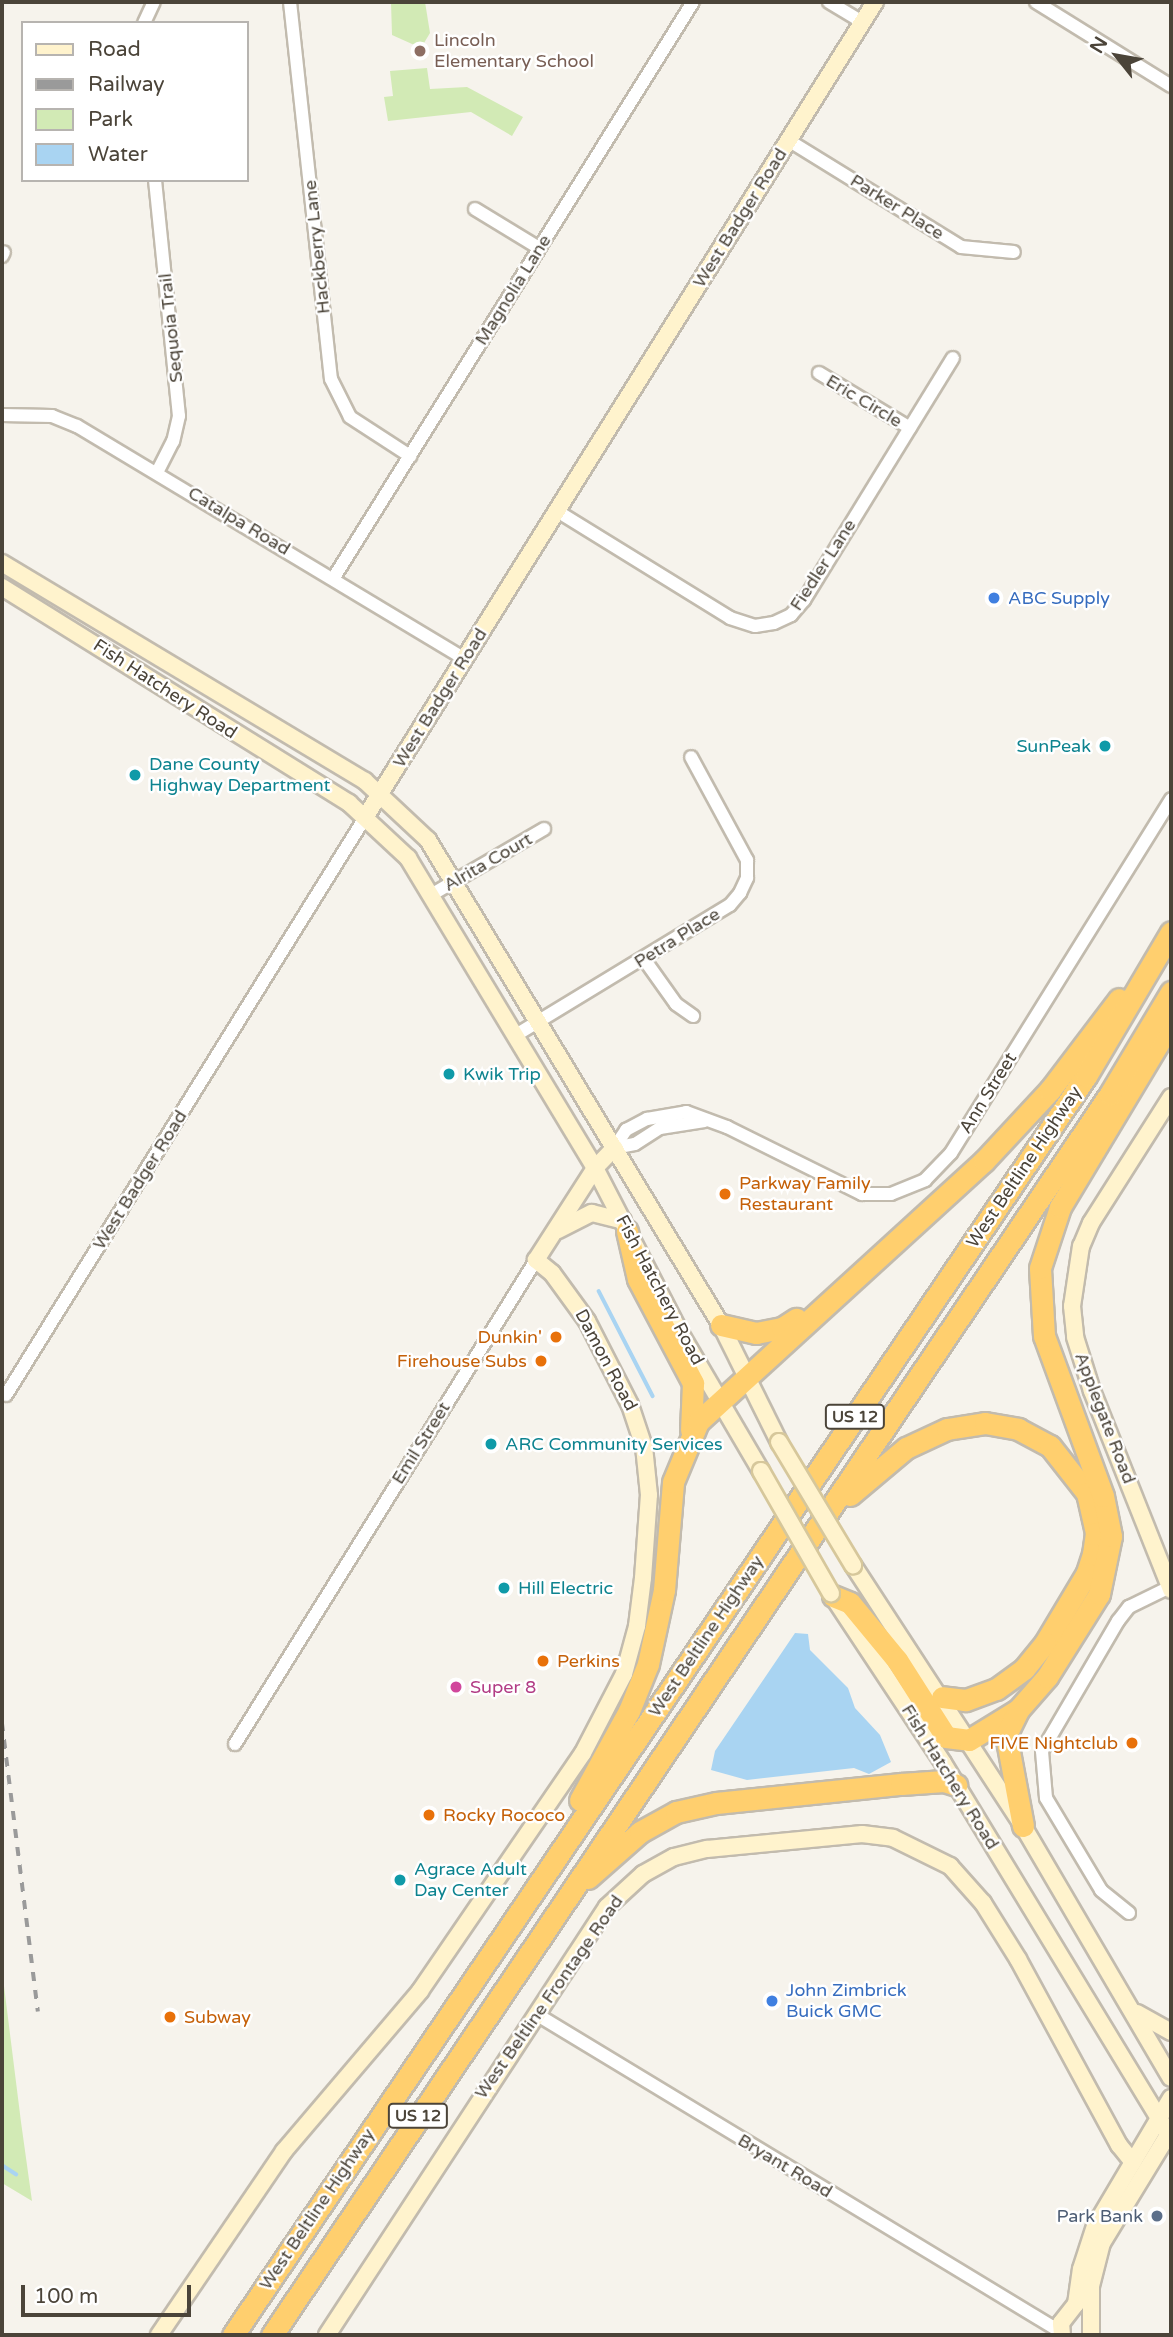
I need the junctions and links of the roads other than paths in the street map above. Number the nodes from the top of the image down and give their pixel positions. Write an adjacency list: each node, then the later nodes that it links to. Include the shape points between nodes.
1 (154, 2): 7 (street)
2 (290, 2): 19 (street, Hackberry Lane, via 331,379 350,417)
3 (693, 2): 13 (street, Magnolia Lane)
4 (829, 2): 8 (street)
5 (874, 2): 8 (street, West Badger Road)
6 (1036, 2): 9 (street)
7 (146, 21)
8 (862, 22): 10 (street, West Badger Road)
9 (1171, 86)
10 (788, 140): 14 (street, Parker Place, via 961,247); 21 (street, West Badger Road)
11 (155, 182): 20 (street, Sequoia Trail, via 179,416 173,441)
12 (475, 209): 13 (street)
13 (539, 248): 19 (street, Magnolia Lane)
14 (1013, 252)
15 (953, 358): 18 (street, Fiedler Lane)
16 (818, 373): 18 (street, Eric Circle)
17 (2, 415): 20 (street, Catalpa Road, via 52,416)
18 (910, 428): 21 (street, Fiedler Lane, via 804,600 791,615 774,623 755,626 730,618)
19 (410, 456): 23 (street, Magnolia Lane)
20 (157, 472): 23 (street, Catalpa Road)
21 (557, 511): 25 (street, West Badger Road)
22 (2, 564): 27 (street, Fish Hatchery Road)
23 (333, 579): 25 (street, Catalpa Road)
24 (2, 587): 29 (street, Fish Hatchery Road)
25 (465, 659): 27 (street, West Badger Road)
26 (691, 757): 35 (street, Petra Place, via 738,837 747,860 747,878 730,905)
27 (380, 794): 29 (street, West Badger Road); 31 (street, Fish Hatchery Road, via 428,840)
28 (1171, 799): 42 (street, Ann Street, via 951,1153 925,1180 891,1194 862,1194 686,1112 655,1115 626,1130)
29 (366, 817): 32 (street, Fish Hatchery Road, via 408,858); 50 (street, West Badger Road)
30 (544, 829): 31 (street, Alrita Court)
31 (456, 881): 32 (street, Alrita Court); 39 (street, Fish Hatchery Road)
32 (431, 895): 40 (street, Fish Hatchery Road)
33 (1171, 922): 46 (highway, via 1098,1029 1035,1108)
34 (1171, 932): 62 (highway, West Beltline Highway / US 12, via 1086,1076)
35 (644, 959): 37 (street, via 676,1004); 39 (street, Petra Place)
36 (1171, 992): 53 (highway, West Beltline Highway / US 12, via 1110,1094)
37 (693, 1016)
38 (1171, 1021): 57 (highway, via 1060,1207 1042,1258 1044,1336 1103,1496 1111,1536 1098,1594 1047,1677)
39 (539, 1022): 40 (street, Petra Place); 42 (street, Fish Hatchery Road)
40 (516, 1035): 43 (street, Fish Hatchery Road)
41 (1171, 1097): 54 (street, Applegate Road, via 1091,1223 1081,1246 1072,1306 1075,1337 1092,1391)
42 (614, 1148): 43 (street, Emil Street); 48 (street, Fish Hatchery Road)
43 (595, 1168): 44 (street, Fish Hatchery Road); 45 (street, Emil Street)
44 (625, 1226): 45 (street, via 592,1213); 51 (street, Fish Hatchery Road); 52 (highway, via 638,1279 693,1383 695,1411)
45 (553, 1234): 47 (street, Emil Street)
46 (885, 1252): 48 (highway, via 782,1328 756,1333); 49 (highway)
47 (536, 1260): 59 (street, Emil Street); 76 (street, Damon Road, via 579,1307 599,1341 638,1424 649,1475 637,1626 624,1674 602,1722 420,1991 284,2151)
48 (721, 1325): 49 (street, Fish Hatchery Road)
49 (746, 1376): 51 (highway); 56 (street, Fish Hatchery Road, bridge, via 779,1442 853,1565)
50 (6, 1395)
51 (721, 1401): 52 (highway, via 698,1422); 55 (street, Fish Hatchery Road, bridge)
52 (685, 1447): 62 (highway, via 673,1482 664,1590 645,1673)
53 (825, 1517): 56 (highway, via 906,1448 968,1424 1000,1425 1033,1436 1050,1446 1077,1475 1093,1511 1096,1534 1087,1573 1073,1598 1037,1654 1010,1681 965,1700); 63 (highway, West Beltline Highway / US 12)
54 (1171, 1589): 64 (street, via 1129,1607 1041,1751 1046,1797 1101,1890)
55 (832, 1594): 58 (highway, via 850,1603 897,1660 946,1737); 60 (street, Fish Hatchery Road)
56 (942, 1698): 58 (street, Fish Hatchery Road)
57 (1018, 1710): 58 (highway); 61 (highway, via 1006,1735)
58 (969, 1740): 61 (street, Fish Hatchery Road)
59 (235, 1744)
60 (956, 1785): 63 (highway, via 913,1783 716,1803 676,1812 640,1832); 70 (street, Fish Hatchery Road)
61 (1023, 1826): 65 (street, Fish Hatchery Road)
62 (528, 1897): 73 (highway, West Beltline Highway / US 12)
63 (565, 1898): 79 (highway, West Beltline Highway / US 12)
64 (1129, 1913)
65 (1127, 2003): 67 (street, via 1148,2022); 68 (street, Fish Hatchery Road)
66 (536, 2014): 72 (street, West Beltline Frontage Road, via 607,1907 643,1874 674,1857 707,1849 831,1836 893,1838 950,1866 983,1903 1057,2024 1119,2145); 74 (street, Bryant Road, via 1035,2317); 80 (street, West Beltline Frontage Road)
67 (1171, 2032)
68 (1171, 2077)
69 (1171, 2098): 70 (street)
70 (1159, 2119): 71 (street, Fish Hatchery Road); 72 (street)
71 (1170, 2134): 75 (street, via 1102,2244 1091,2286)
72 (1133, 2162): 74 (street, via 1088,2241)
73 (314, 2211): 77 (highway); 78 (highway, West Beltline Highway / US 12)
74 (1064, 2325): 75 (street, Bryant Road)
75 (1090, 2327)
76 (159, 2335)
77 (221, 2335)
78 (233, 2335)
79 (272, 2335)
80 (327, 2335)

